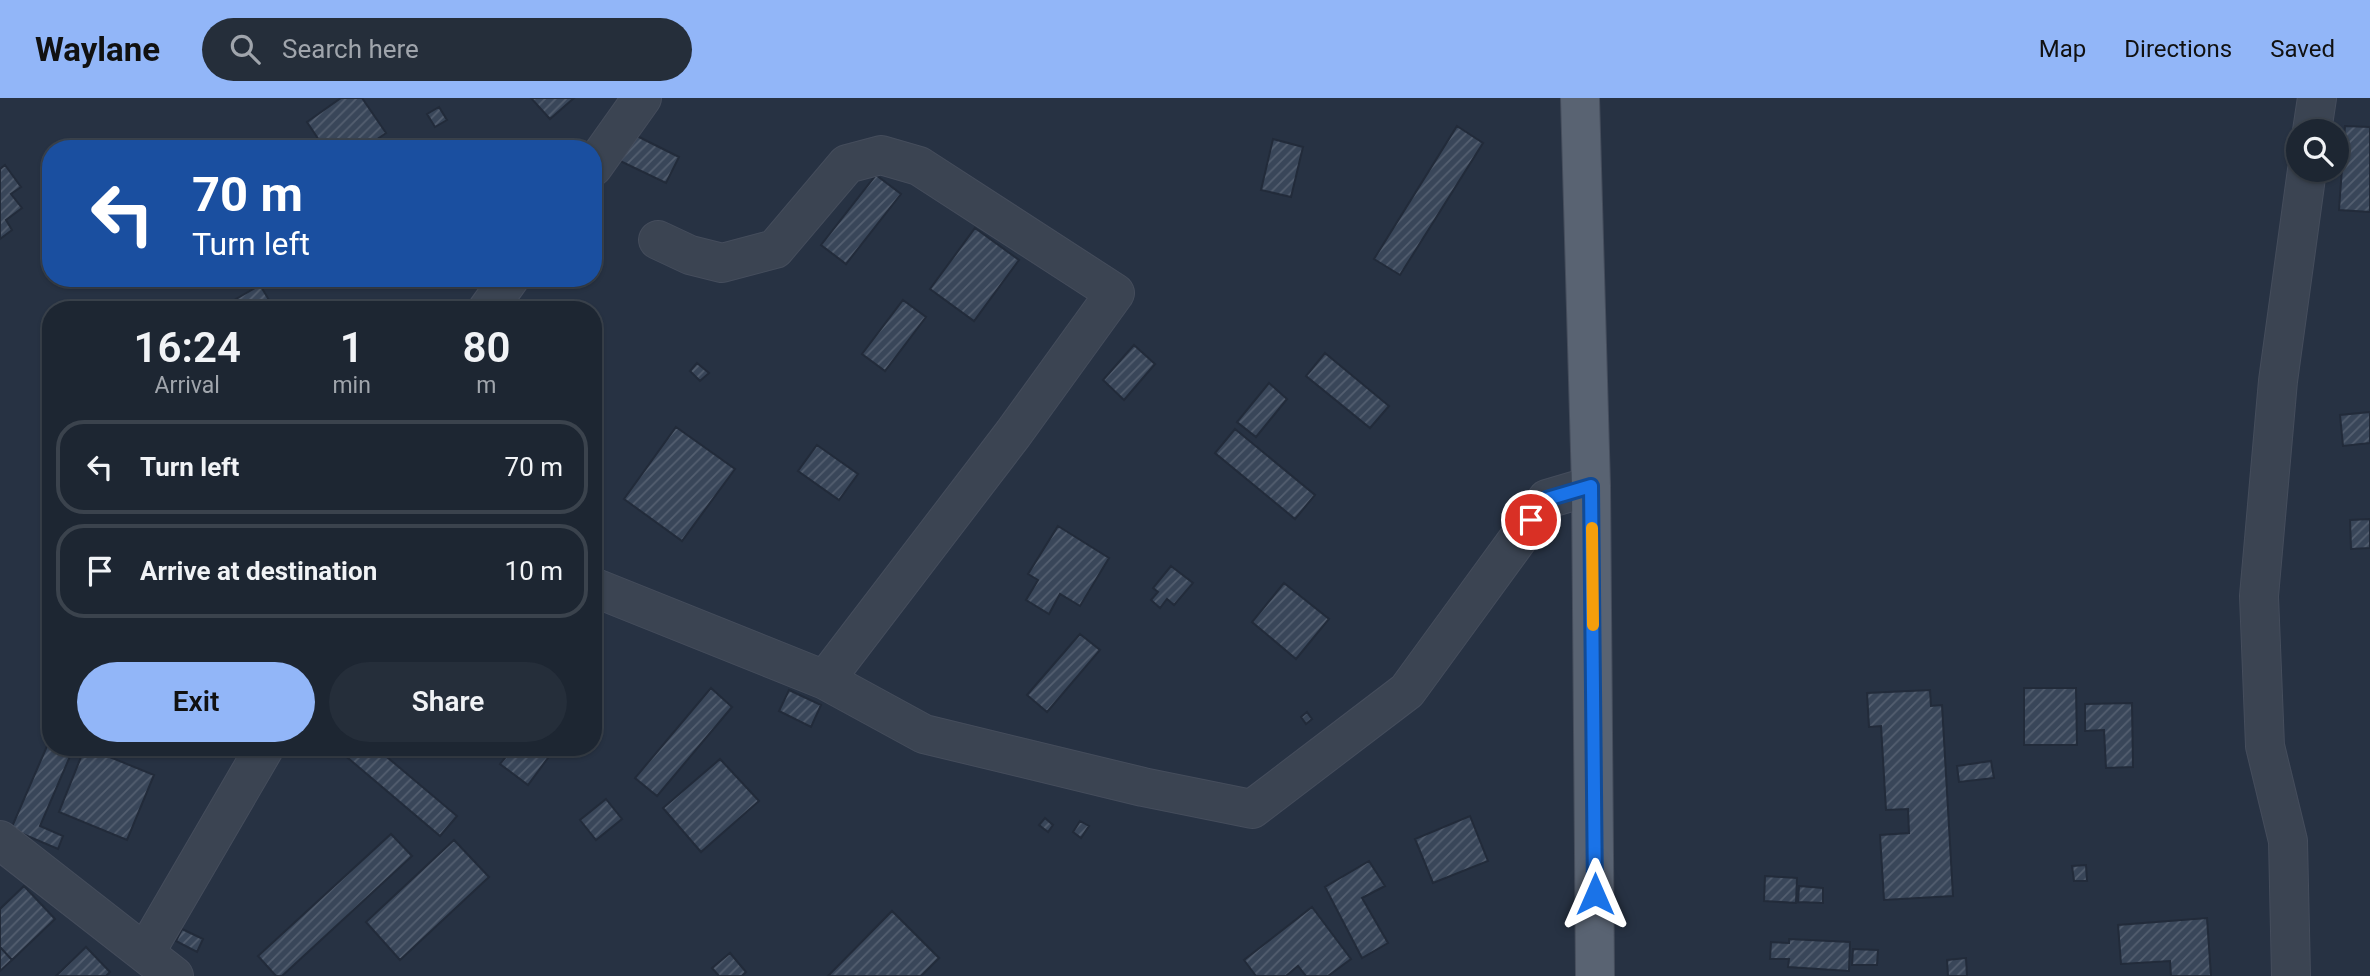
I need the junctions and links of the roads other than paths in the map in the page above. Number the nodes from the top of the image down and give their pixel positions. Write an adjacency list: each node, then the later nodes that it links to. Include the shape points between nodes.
1 (642, 98): 5 (street)
2 (1580, 98): 8 (main road)
3 (2316, 98): 4 (street)
4 (2313, 119)
5 (602, 154)
6 (2305, 182): 15 (street, via 2277,381 2259,596 2264,746 2288,841)
7 (658, 240): 10 (street, via 722,263 775,248 847,164 881,155 919,166 1115,293)
8 (1591, 486): 10 (street, via 1547,499 1407,691 1252,809 924,734); 14 (main road)
9 (602, 591): 10 (street)
10 (825, 680)
11 (261, 756): 13 (street)
12 (0, 839): 13 (street)
13 (160, 965)
14 (1595, 976)
15 (2291, 976)

